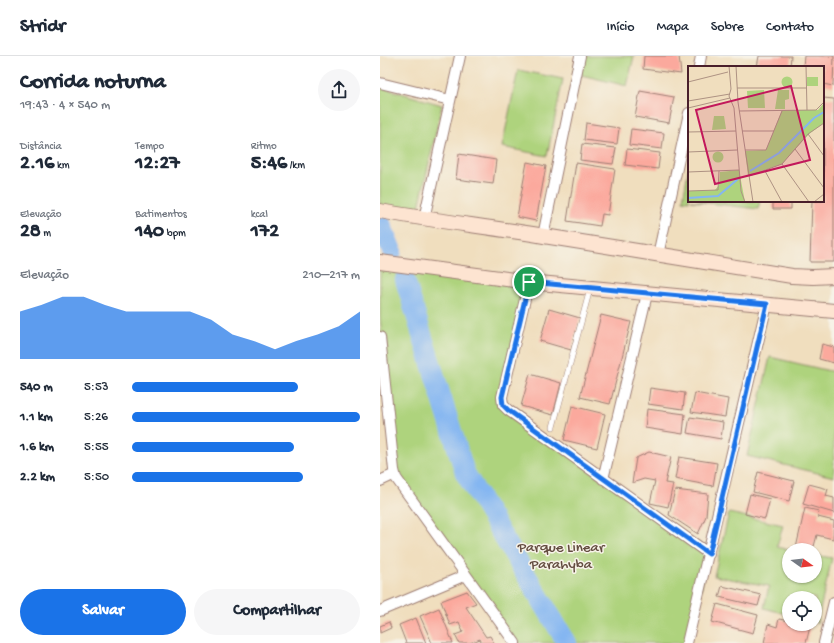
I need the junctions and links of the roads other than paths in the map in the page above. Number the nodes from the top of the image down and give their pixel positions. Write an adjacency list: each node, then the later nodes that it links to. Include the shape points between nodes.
1 (460, 56): 6 (street)
2 (580, 56): 10 (street)
3 (701, 56): 4 (street)
4 (699, 66)
5 (380, 83): 6 (street)
6 (450, 100): 9 (street)
7 (688, 117): 11 (street)
8 (380, 211): 9 (main road)
9 (424, 219): 10 (main road)
10 (544, 236): 11 (main road)
11 (658, 255): 13 (main road, via 792,276)
12 (380, 262): 14 (main road)
13 (834, 276)
14 (529, 282): 15 (main road); 23 (street, via 502,397 503,405)
15 (590, 288): 16 (main road); 21 (lane)
16 (647, 294): 17 (main road); 23 (street)
17 (767, 304): 18 (main road); 25 (street)
18 (834, 311)
19 (380, 337): 20 (street)
20 (382, 369): 22 (street)
21 (553, 427)
22 (395, 474): 24 (street); 26 (street)
23 (603, 479): 25 (street)
24 (380, 481)
25 (709, 554): 30 (street)
26 (466, 575): 28 (street); 29 (street)
27 (834, 602): 31 (street)
28 (380, 611)
29 (515, 643)
30 (687, 643)
31 (824, 643)

